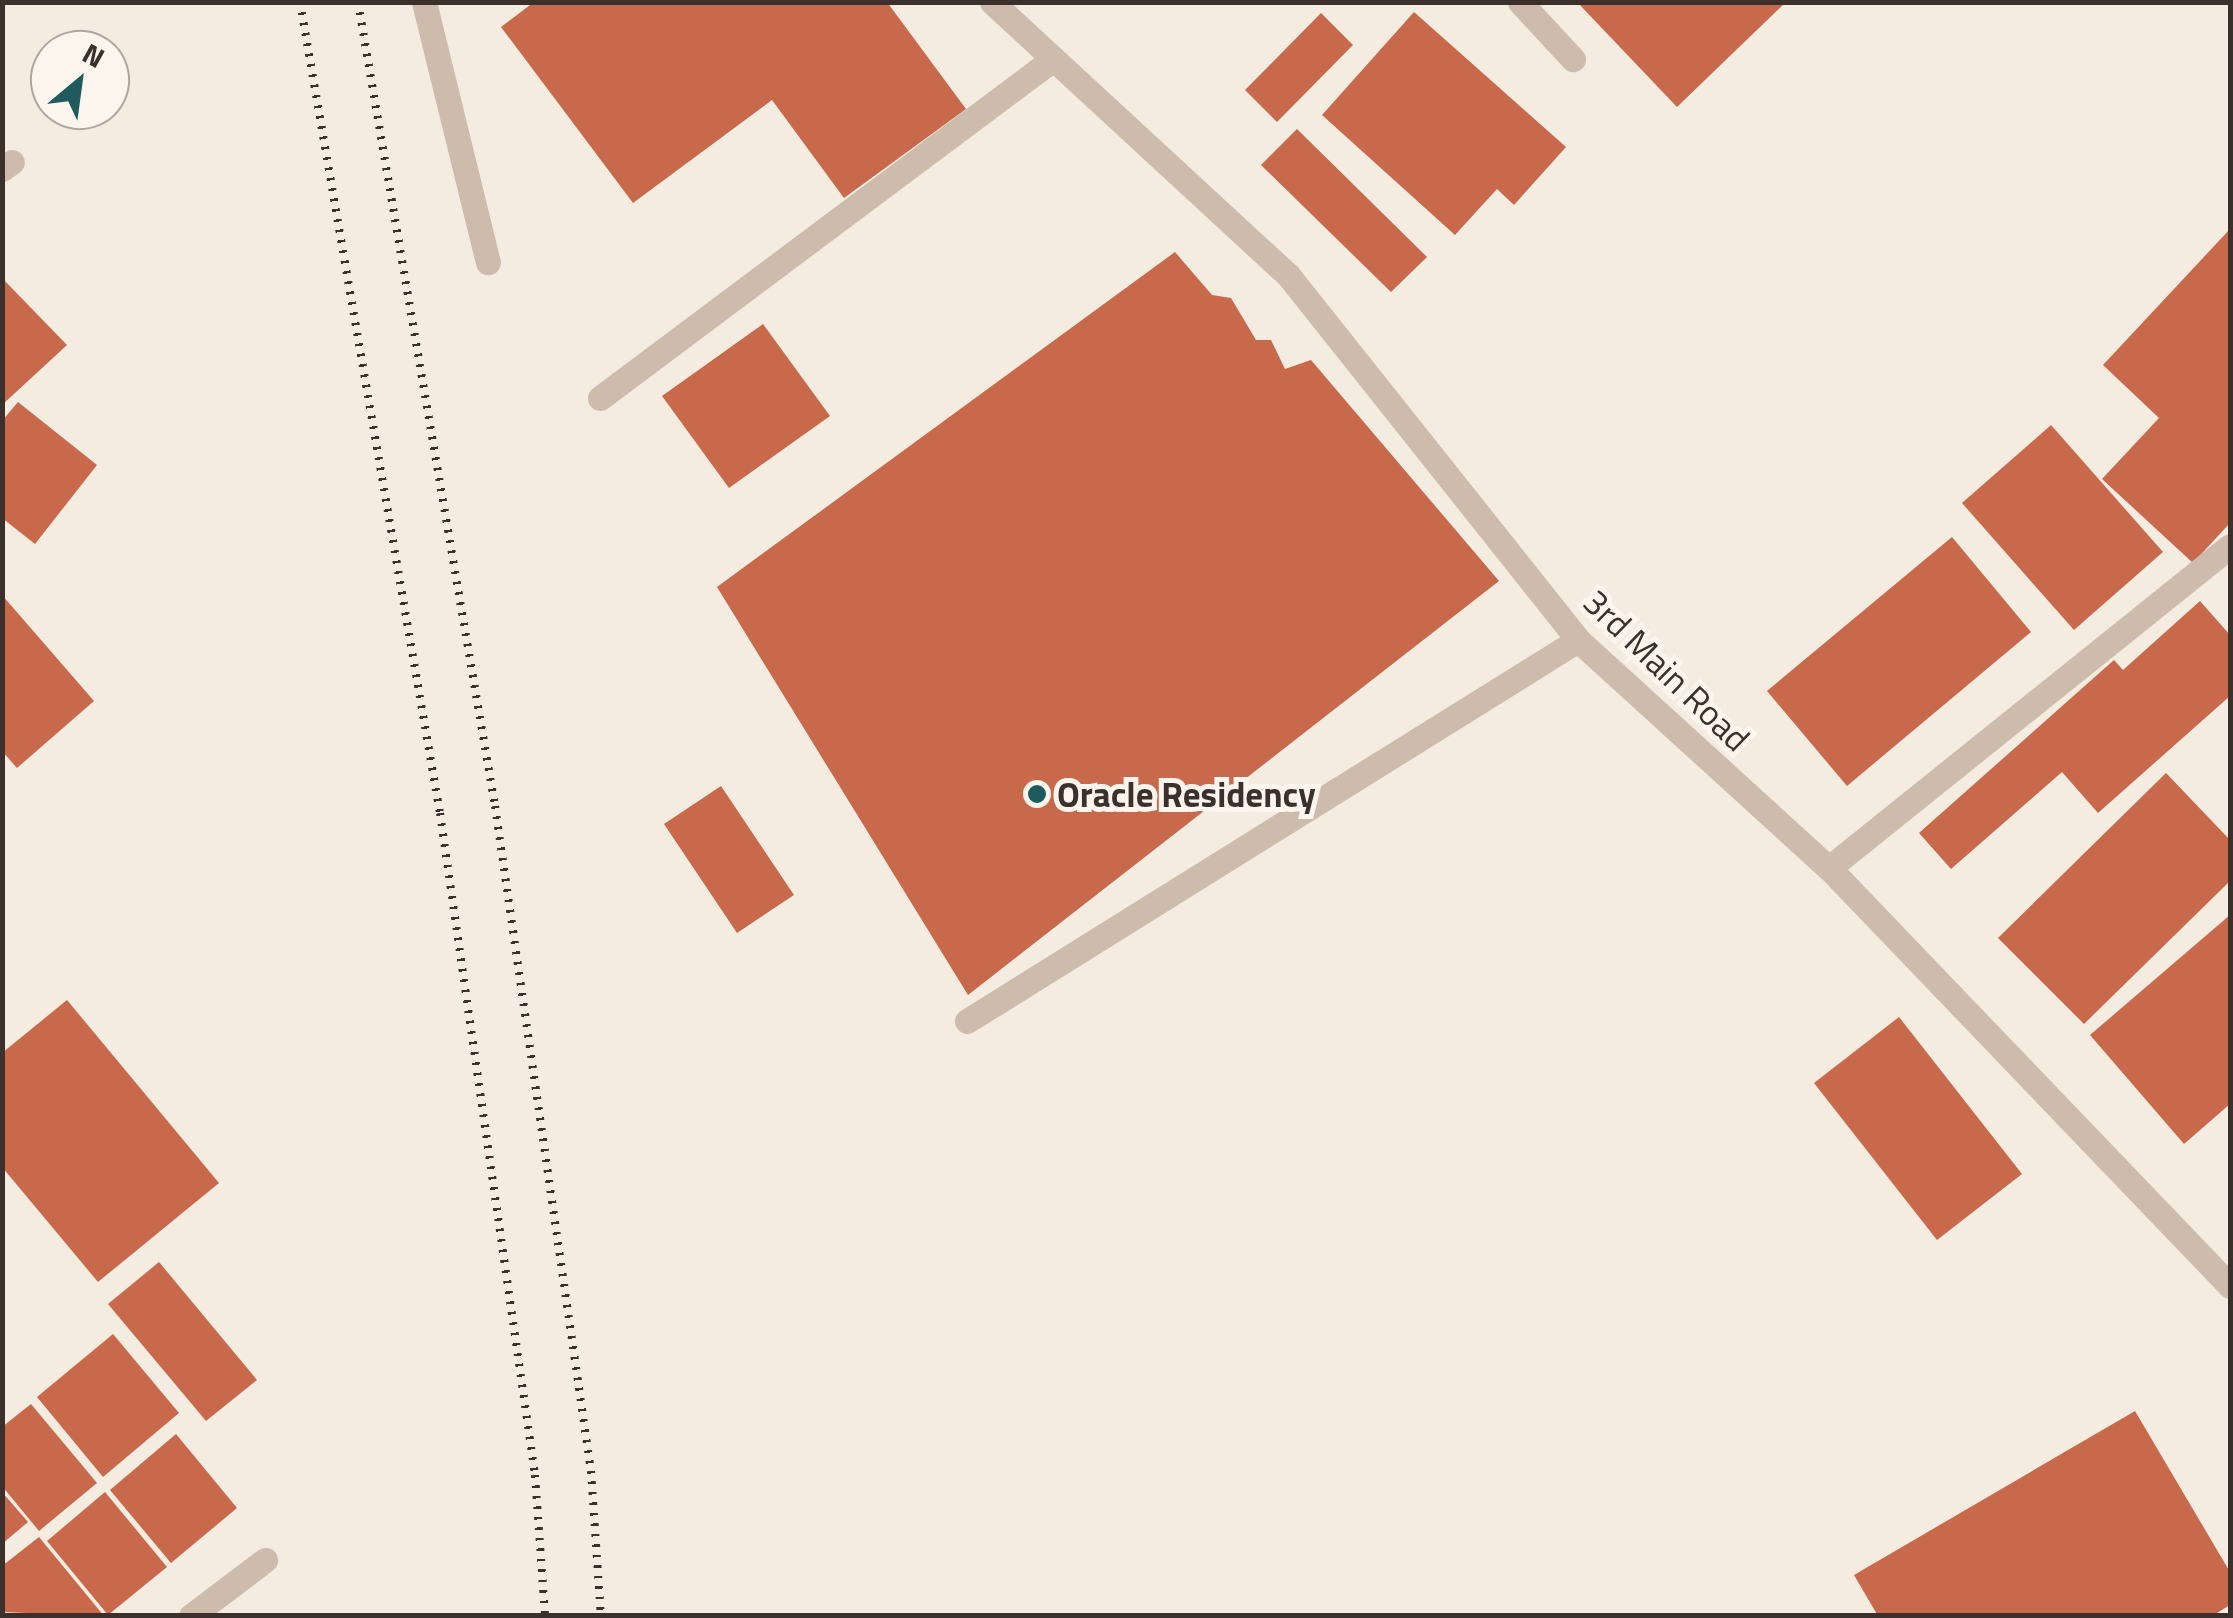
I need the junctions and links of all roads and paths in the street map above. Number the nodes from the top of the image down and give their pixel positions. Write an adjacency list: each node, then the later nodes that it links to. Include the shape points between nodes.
1 (424, 2): 6 (street)
2 (992, 2): 5 (street, 3rd Main Road)
3 (1520, 2): 4 (street)
4 (1574, 58)
5 (1052, 59): 7 (street); 9 (street, 3rd Main Road, via 1288,275)
6 (488, 262)
7 (600, 398)
8 (2226, 560): 10 (street)
9 (1578, 640): 10 (street, 3rd Main Road); 11 (street)
10 (1829, 868): 12 (street, 3rd Main Road)
11 (968, 1021)
12 (2230, 1286)
13 (266, 1560): 14 (street)
14 (192, 1616)

